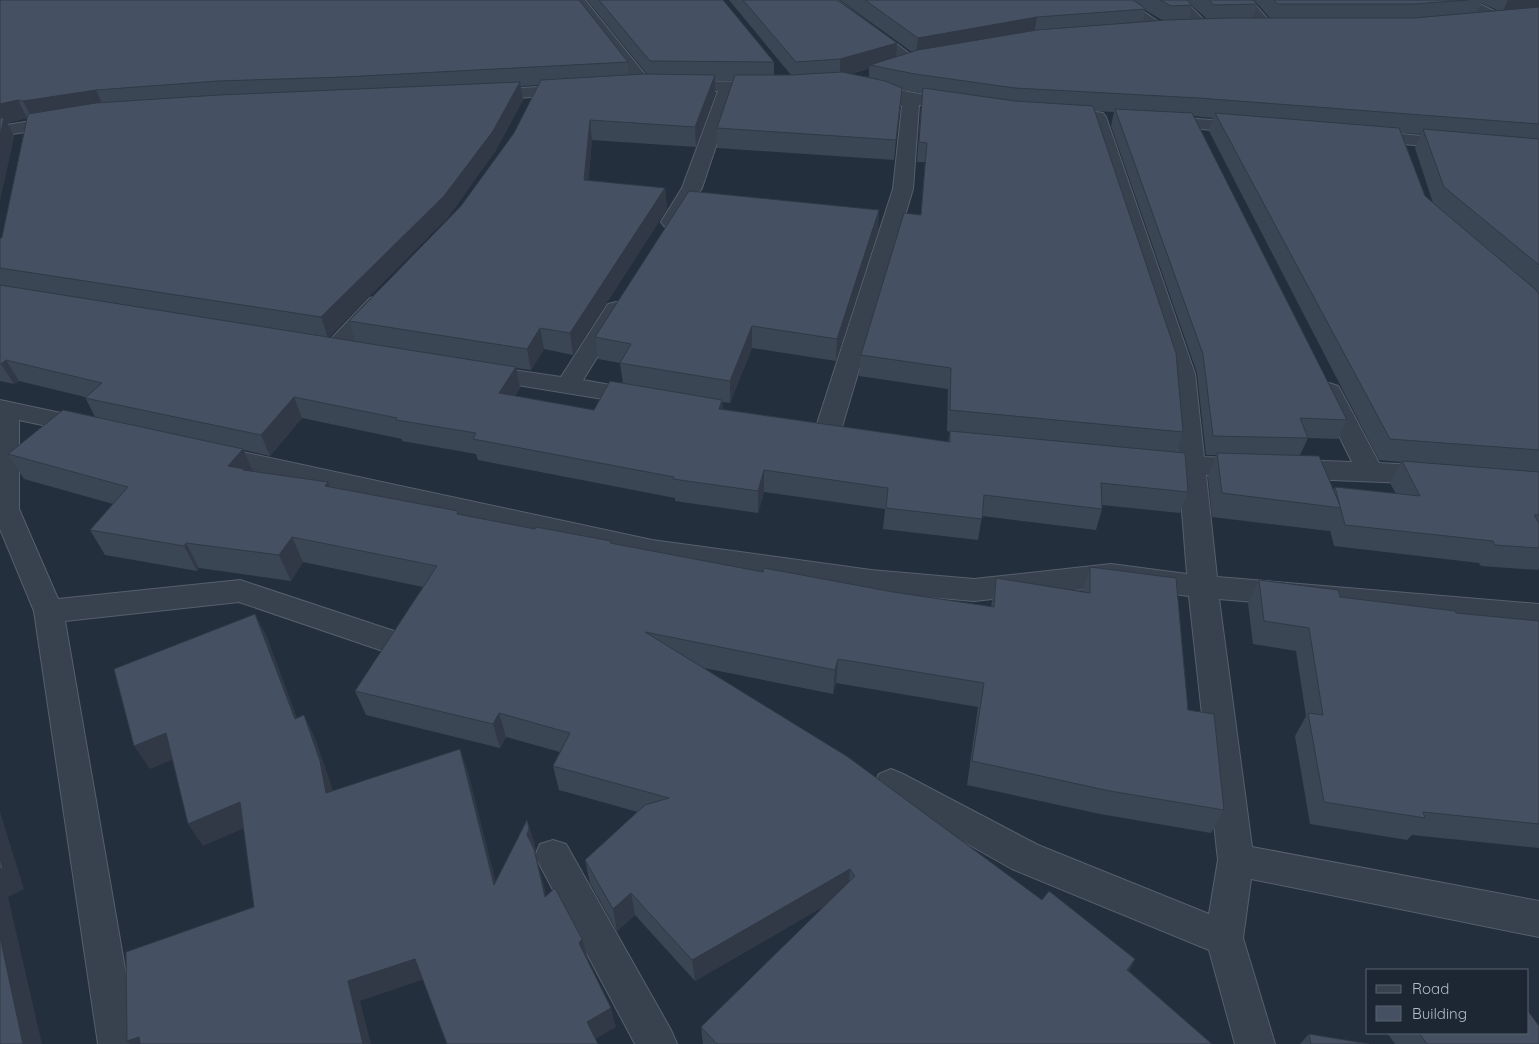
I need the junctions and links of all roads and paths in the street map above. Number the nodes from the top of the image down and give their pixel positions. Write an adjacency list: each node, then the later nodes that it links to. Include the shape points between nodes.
1 (577, 0): 22 (street)
2 (829, 0): 18 (street)
3 (1116, 0): 15 (street)
4 (1176, 0): 14 (street)
5 (1243, 0): 13 (street)
6 (1459, 0): 8 (street)
7 (1520, 18): 8 (street)
8 (1500, 19): 9 (street)
9 (1472, 22)
10 (1285, 27): 13 (street)
11 (1222, 28): 14 (street)
12 (1250, 28): 13 (street)
13 (1268, 28)
14 (1205, 29): 15 (street)
15 (1163, 30): 16 (street)
16 (1133, 33)
17 (929, 60): 18 (street)
18 (913, 62): 19 (street)
19 (896, 67)
20 (849, 84): 21 (street)
21 (877, 84): 28 (street); 45 (street, via 911,103 903,189)
22 (645, 86): 23 (street); 25 (street)
23 (728, 86): 24 (street); 36 (street, via 692,188)
24 (782, 87)
25 (625, 88)
26 (586, 90): 27 (street, via 533,101)
27 (467, 96)
28 (972, 108)
29 (1097, 117): 49 (street, via 1182,374)
30 (75, 119): 33 (street, via 25,135)
31 (1145, 120): 32 (street, via 1198,132)
32 (1263, 129)
33 (0, 131)
34 (1351, 135): 35 (street, via 1403,147)
35 (1470, 145)
36 (661, 238)
37 (389, 292): 39 (street, via 325,347)
38 (624, 295): 42 (street)
39 (364, 353)
40 (460, 369): 42 (street)
41 (1320, 372): 50 (street)
42 (567, 386): 43 (street)
43 (665, 401)
44 (4, 408): 46 (street); 53 (street, via 6,509)
45 (828, 429)
46 (114, 433)
47 (193, 450): 52 (street, via 652,550 862,580 974,590 1111,575)
48 (1123, 459): 49 (street)
49 (1192, 466): 50 (street); 52 (street)
50 (1369, 470): 51 (street)
51 (1454, 476)
52 (1203, 587): 54 (street); 58 (street)
53 (48, 611): 55 (street, via 240,591); 61 (street)
54 (1539, 615)
55 (386, 640)
56 (891, 784): 60 (street, via 1025,857)
57 (552, 856): 62 (street)
58 (1236, 860): 59 (street); 60 (street)
59 (1539, 919)
60 (1224, 938): 63 (street)
61 (118, 1044)
62 (657, 1044)
63 (1255, 1044)

